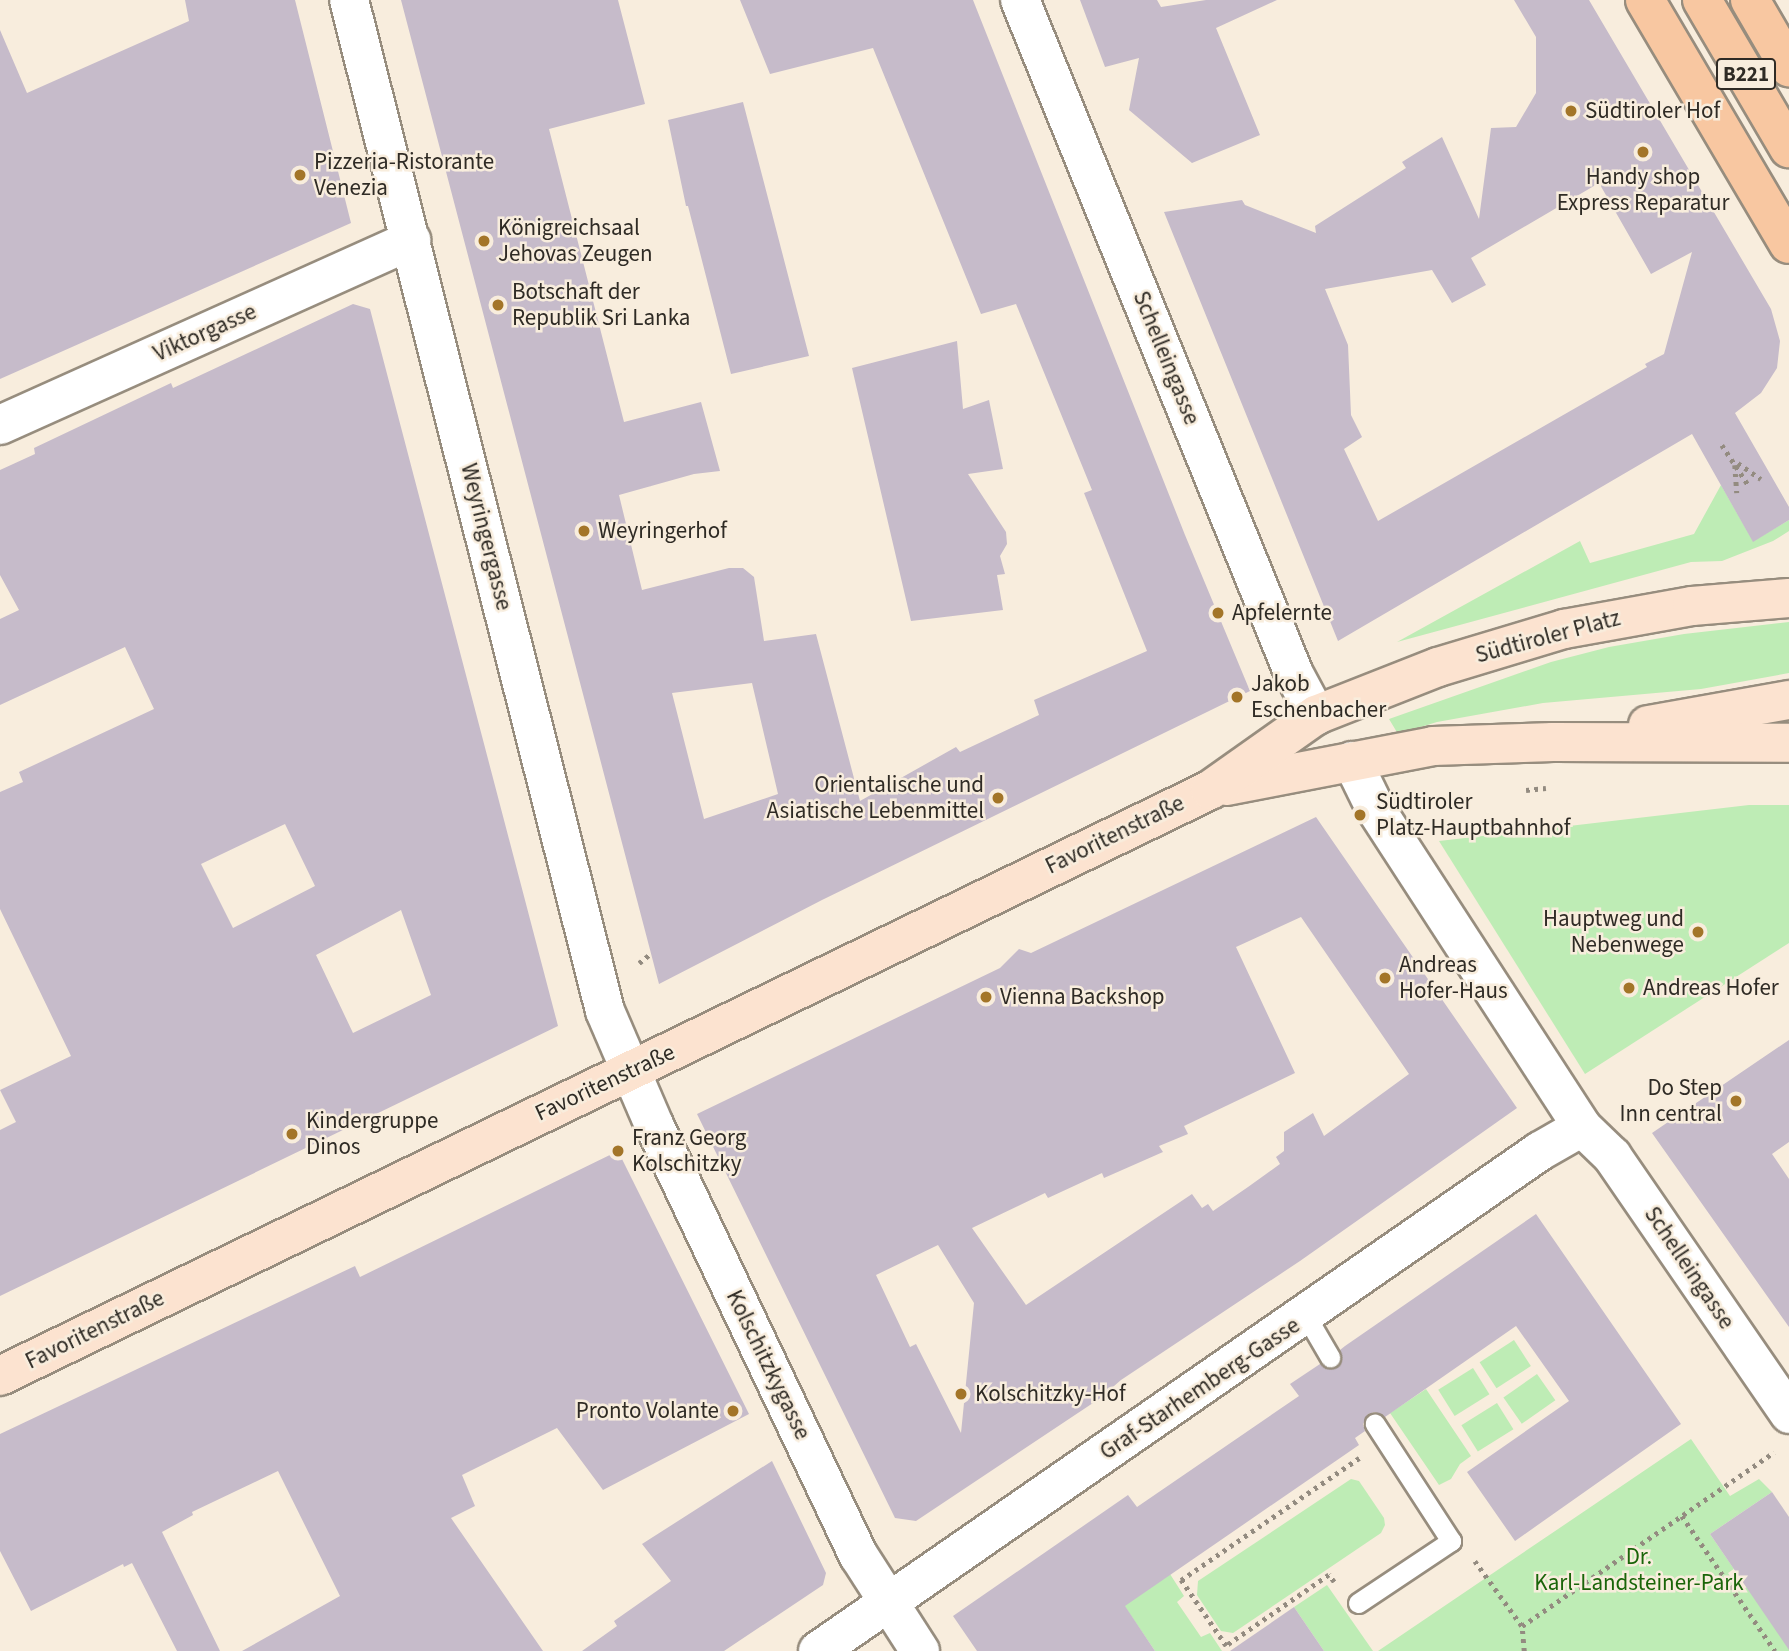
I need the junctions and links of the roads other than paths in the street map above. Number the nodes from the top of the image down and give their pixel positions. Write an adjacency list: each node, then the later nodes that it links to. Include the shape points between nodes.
1 (349, 0): 8 (street, Weyringergasse)
2 (1020, 0): 13 (street, Schelleingasse, via 1294,674)
3 (1645, 0): 9 (main road)
4 (1702, 0): 7 (main road, B221)
5 (1750, 0): 6 (main road, B221)
6 (1789, 67)
7 (1789, 148)
8 (411, 240): 10 (street, Viktorgasse); 18 (street, Weyringergasse, via 605,1011)
9 (1789, 244)
10 (0, 425)
11 (1780, 590): 13 (main road, Südtiroler Platz, via 1564,629 1438,667)
12 (1789, 700): 14 (main road)
13 (1316, 715): 17 (main road, Favoritenstraße)
14 (1553, 742): 15 (main road); 16 (main road, via 1433,746)
15 (1789, 743)
16 (1352, 761): 17 (main road, Favoritenstraße); 19 (street, via 1375,808)
17 (1210, 790): 18 (main road, Favoritenstraße)
18 (632, 1070): 22 (main road, Favoritenstraße); 25 (street, Kolschitzkygasse, via 853,1544)
19 (1583, 1127): 20 (street, Graf-Starhemberg-Gasse, via 1540,1152); 23 (street, Schelleingasse, via 1612,1156)
20 (1306, 1316): 21 (lane); 25 (street, Graf-Starhemberg-Gasse)
21 (1330, 1357)
22 (0, 1376)
23 (1784, 1431)
24 (1380, 1432): 26 (lane, via 1451,1541)
25 (888, 1603): 27 (street, Graf-Starhemberg-Gasse); 28 (street, Kolschitzkygasse)
26 (1358, 1603)
27 (818, 1651)
28 (920, 1651)

